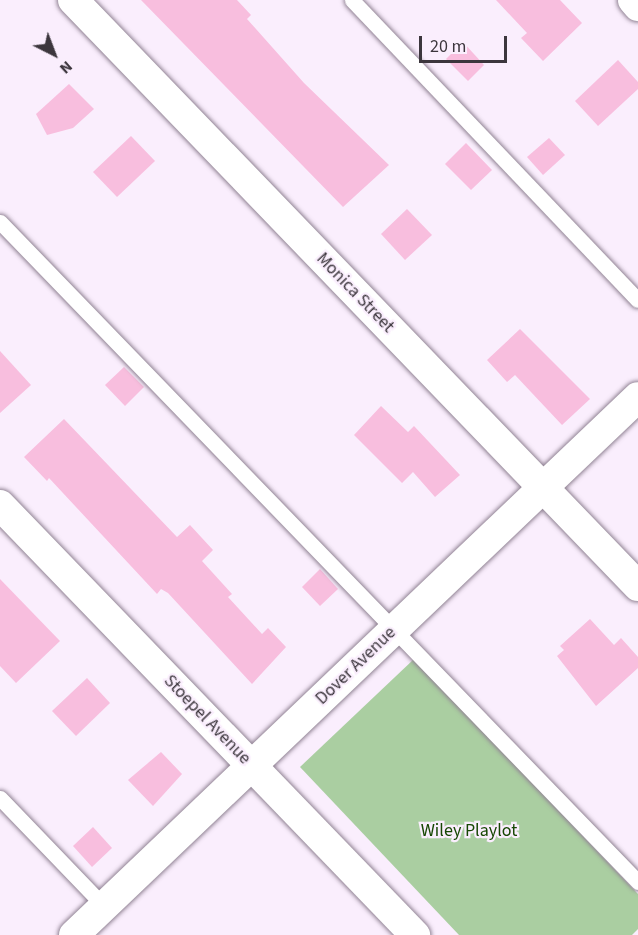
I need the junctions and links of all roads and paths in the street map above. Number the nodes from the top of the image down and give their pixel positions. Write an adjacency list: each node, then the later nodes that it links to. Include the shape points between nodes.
1 (73, 0): 8 (street, Monica Street)
2 (352, 0): 6 (lane)
3 (633, 0): 4 (street)
4 (638, 6)
5 (0, 222): 11 (lane)
6 (638, 300)
7 (638, 397): 8 (street, Dover Avenue)
8 (543, 488): 10 (street, Monica Street); 11 (street, Dover Avenue)
9 (0, 505): 12 (street, Stoepel Avenue)
10 (638, 586)
11 (394, 631): 12 (street, Dover Avenue); 14 (lane)
12 (251, 766): 15 (street, Dover Avenue); 17 (street, Stoepel Avenue)
13 (0, 798): 15 (lane)
14 (638, 882)
15 (104, 906): 16 (street, Dover Avenue)
16 (74, 935)
17 (415, 935)

